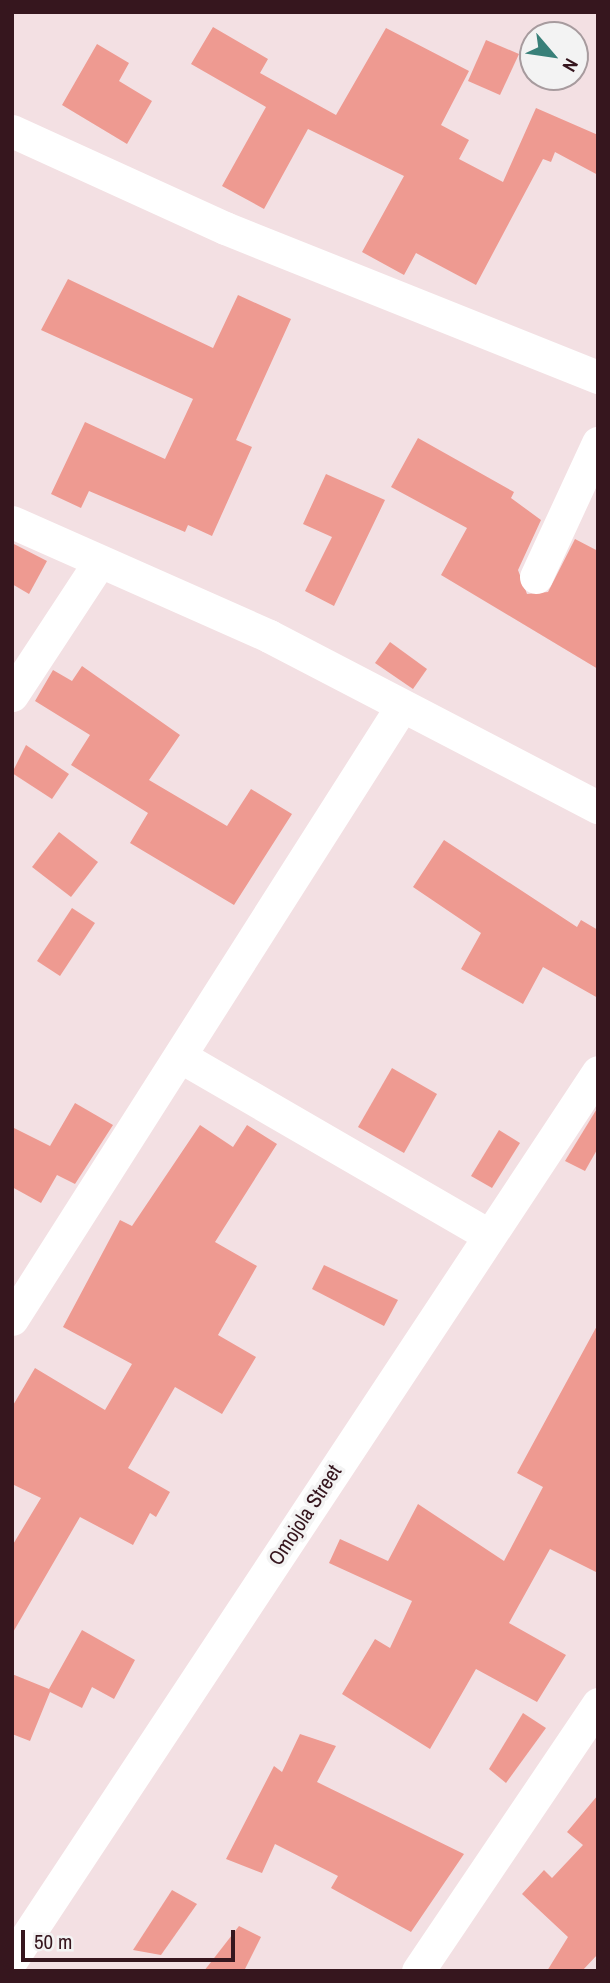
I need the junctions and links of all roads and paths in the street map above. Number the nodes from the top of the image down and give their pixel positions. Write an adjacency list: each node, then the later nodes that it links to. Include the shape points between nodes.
1 (12, 131): 2 (street, via 225,229)
2 (598, 377)
3 (598, 443): 6 (street)
4 (12, 522): 5 (street)
5 (100, 561): 7 (street); 8 (street, via 269,636)
6 (536, 577)
7 (12, 695)
8 (400, 709): 9 (street); 10 (street)
9 (598, 807)
10 (183, 1058): 12 (street); 13 (street)
11 (598, 1072): 12 (street, Omojola Street)
12 (487, 1234): 15 (street, Omojola Street)
13 (12, 1319)
14 (598, 1704): 16 (street)
15 (12, 1959)
16 (418, 1971)

